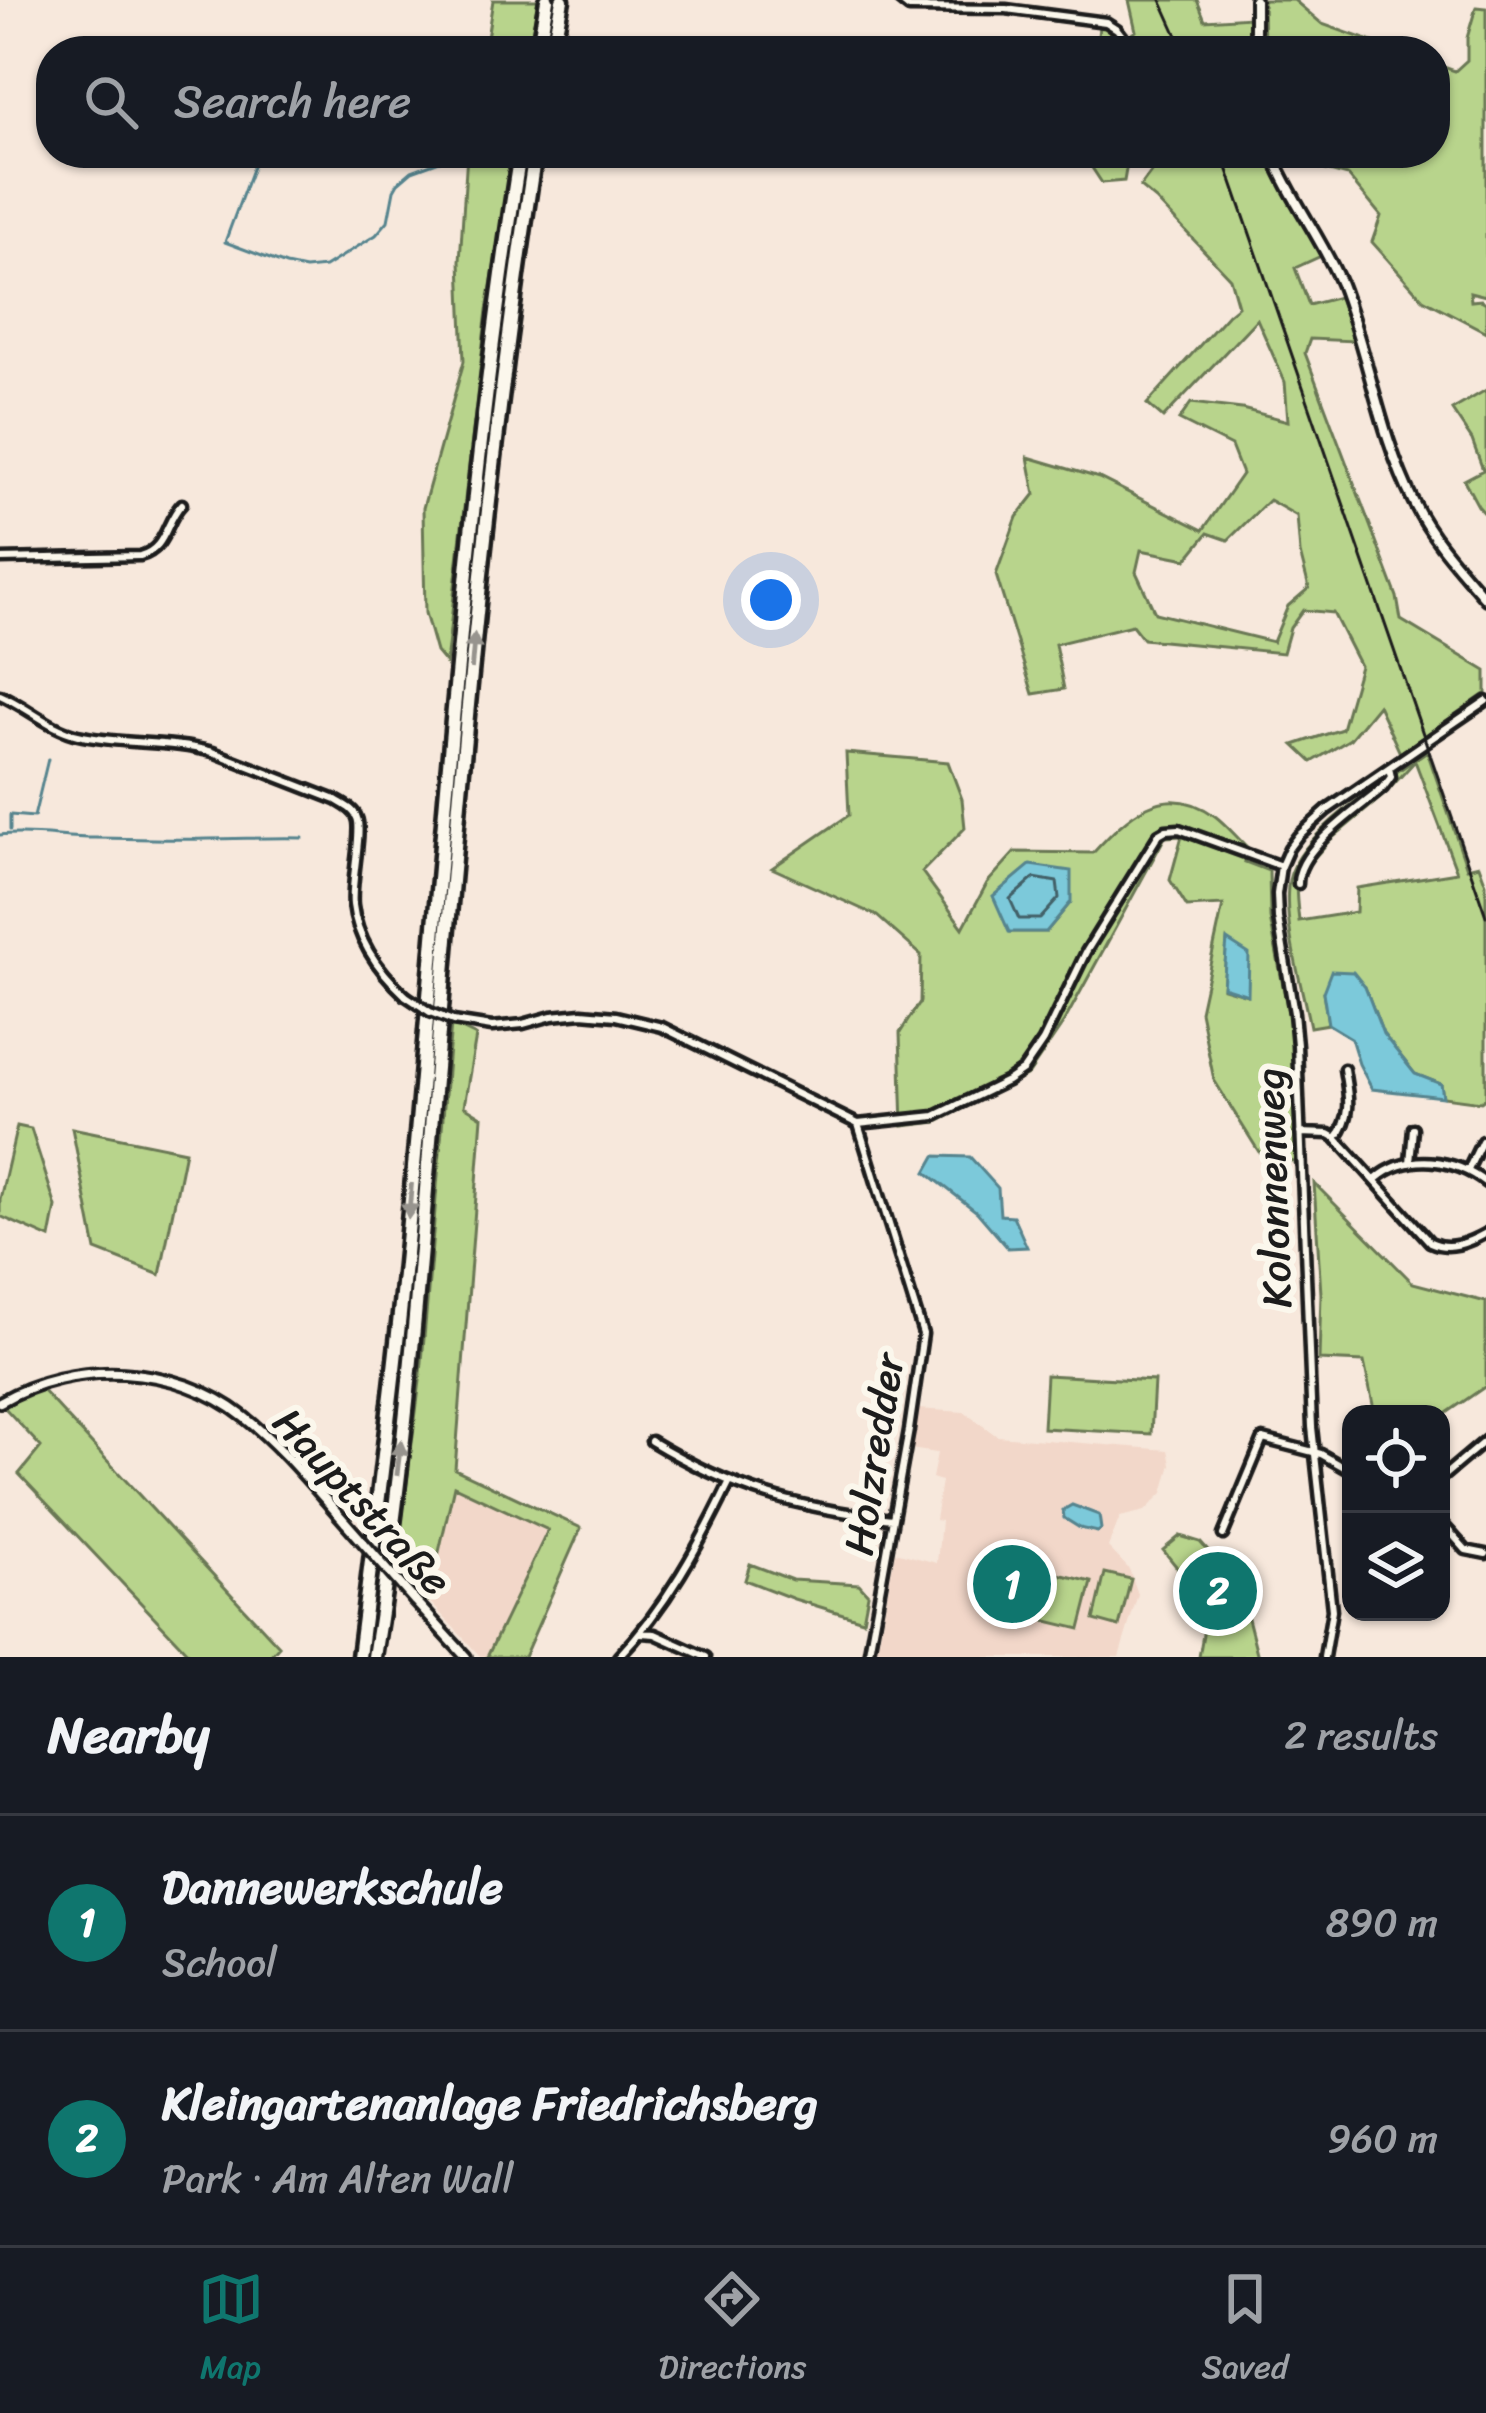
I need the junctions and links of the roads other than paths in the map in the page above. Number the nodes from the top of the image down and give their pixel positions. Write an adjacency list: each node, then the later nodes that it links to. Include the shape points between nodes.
1 (547, 0): 5 (highway)
2 (562, 0): 6 (highway)
3 (899, 0): 7 (street, via 910,8 1095,20)
4 (1255, 0): 8 (street)
5 (541, 36)
6 (555, 36)
7 (1123, 36)
8 (1255, 36)
9 (518, 168): 43 (highway, one-way to 43, via 468,549 399,1324)
10 (533, 168): 44 (highway, one-way to 10, via 420,1261 486,519)
11 (1280, 168): 14 (street, via 1339,279 1403,480 1433,535)
12 (182, 504): 13 (street, via 152,553)
13 (0, 559)
14 (1486, 599)
15 (0, 694): 21 (street, bridge, via 71,734 193,746 351,809 359,827 357,923 386,977 430,1012 492,1027 567,1015 662,1027)
16 (1486, 701): 17 (street)
17 (1389, 768): 18 (street, via 1311,823); 19 (street, via 1383,788 1312,851)
18 (1281, 866): 21 (street, via 1179,829 1159,834 1023,1070 935,1116); 23 (street, Kolonnenweg, via 1278,918 1294,1013)
19 (1298, 884)
20 (1344, 1069): 24 (street, via 1349,1106)
21 (858, 1124): 38 (street, Holzredder, via 923,1334)
22 (1413, 1128): 26 (street)
23 (1300, 1133): 24 (street); 34 (street, Kolonnenweg)
24 (1336, 1138): 28 (street)
25 (1482, 1141): 27 (street)
26 (1410, 1163): 27 (street); 28 (street)
27 (1468, 1170): 29 (street)
28 (1376, 1179): 30 (street, via 1438,1246)
29 (1486, 1183)
30 (1486, 1233)
31 (0, 1402): 45 (street, Hauptstraße, bridge, via 37,1383 108,1372 208,1394 277,1446)
32 (1486, 1440): 36 (street)
33 (651, 1441): 37 (street)
34 (1314, 1452): 35 (street); 40 (street, via 1263,1439); 49 (street, Kolonnenweg, via 1332,1610)
35 (1342, 1466)
36 (1450, 1470)
37 (729, 1484): 38 (street); 42 (street)
38 (892, 1519): 48 (street, Holzredder)
39 (1450, 1532): 41 (street, via 1466,1550)
40 (1223, 1535)
41 (1486, 1554)
42 (641, 1633): 46 (street); 47 (street)
43 (359, 1657)
44 (374, 1657)
45 (466, 1657)
46 (618, 1657)
47 (706, 1657)
48 (868, 1657)
49 (1324, 1657)

